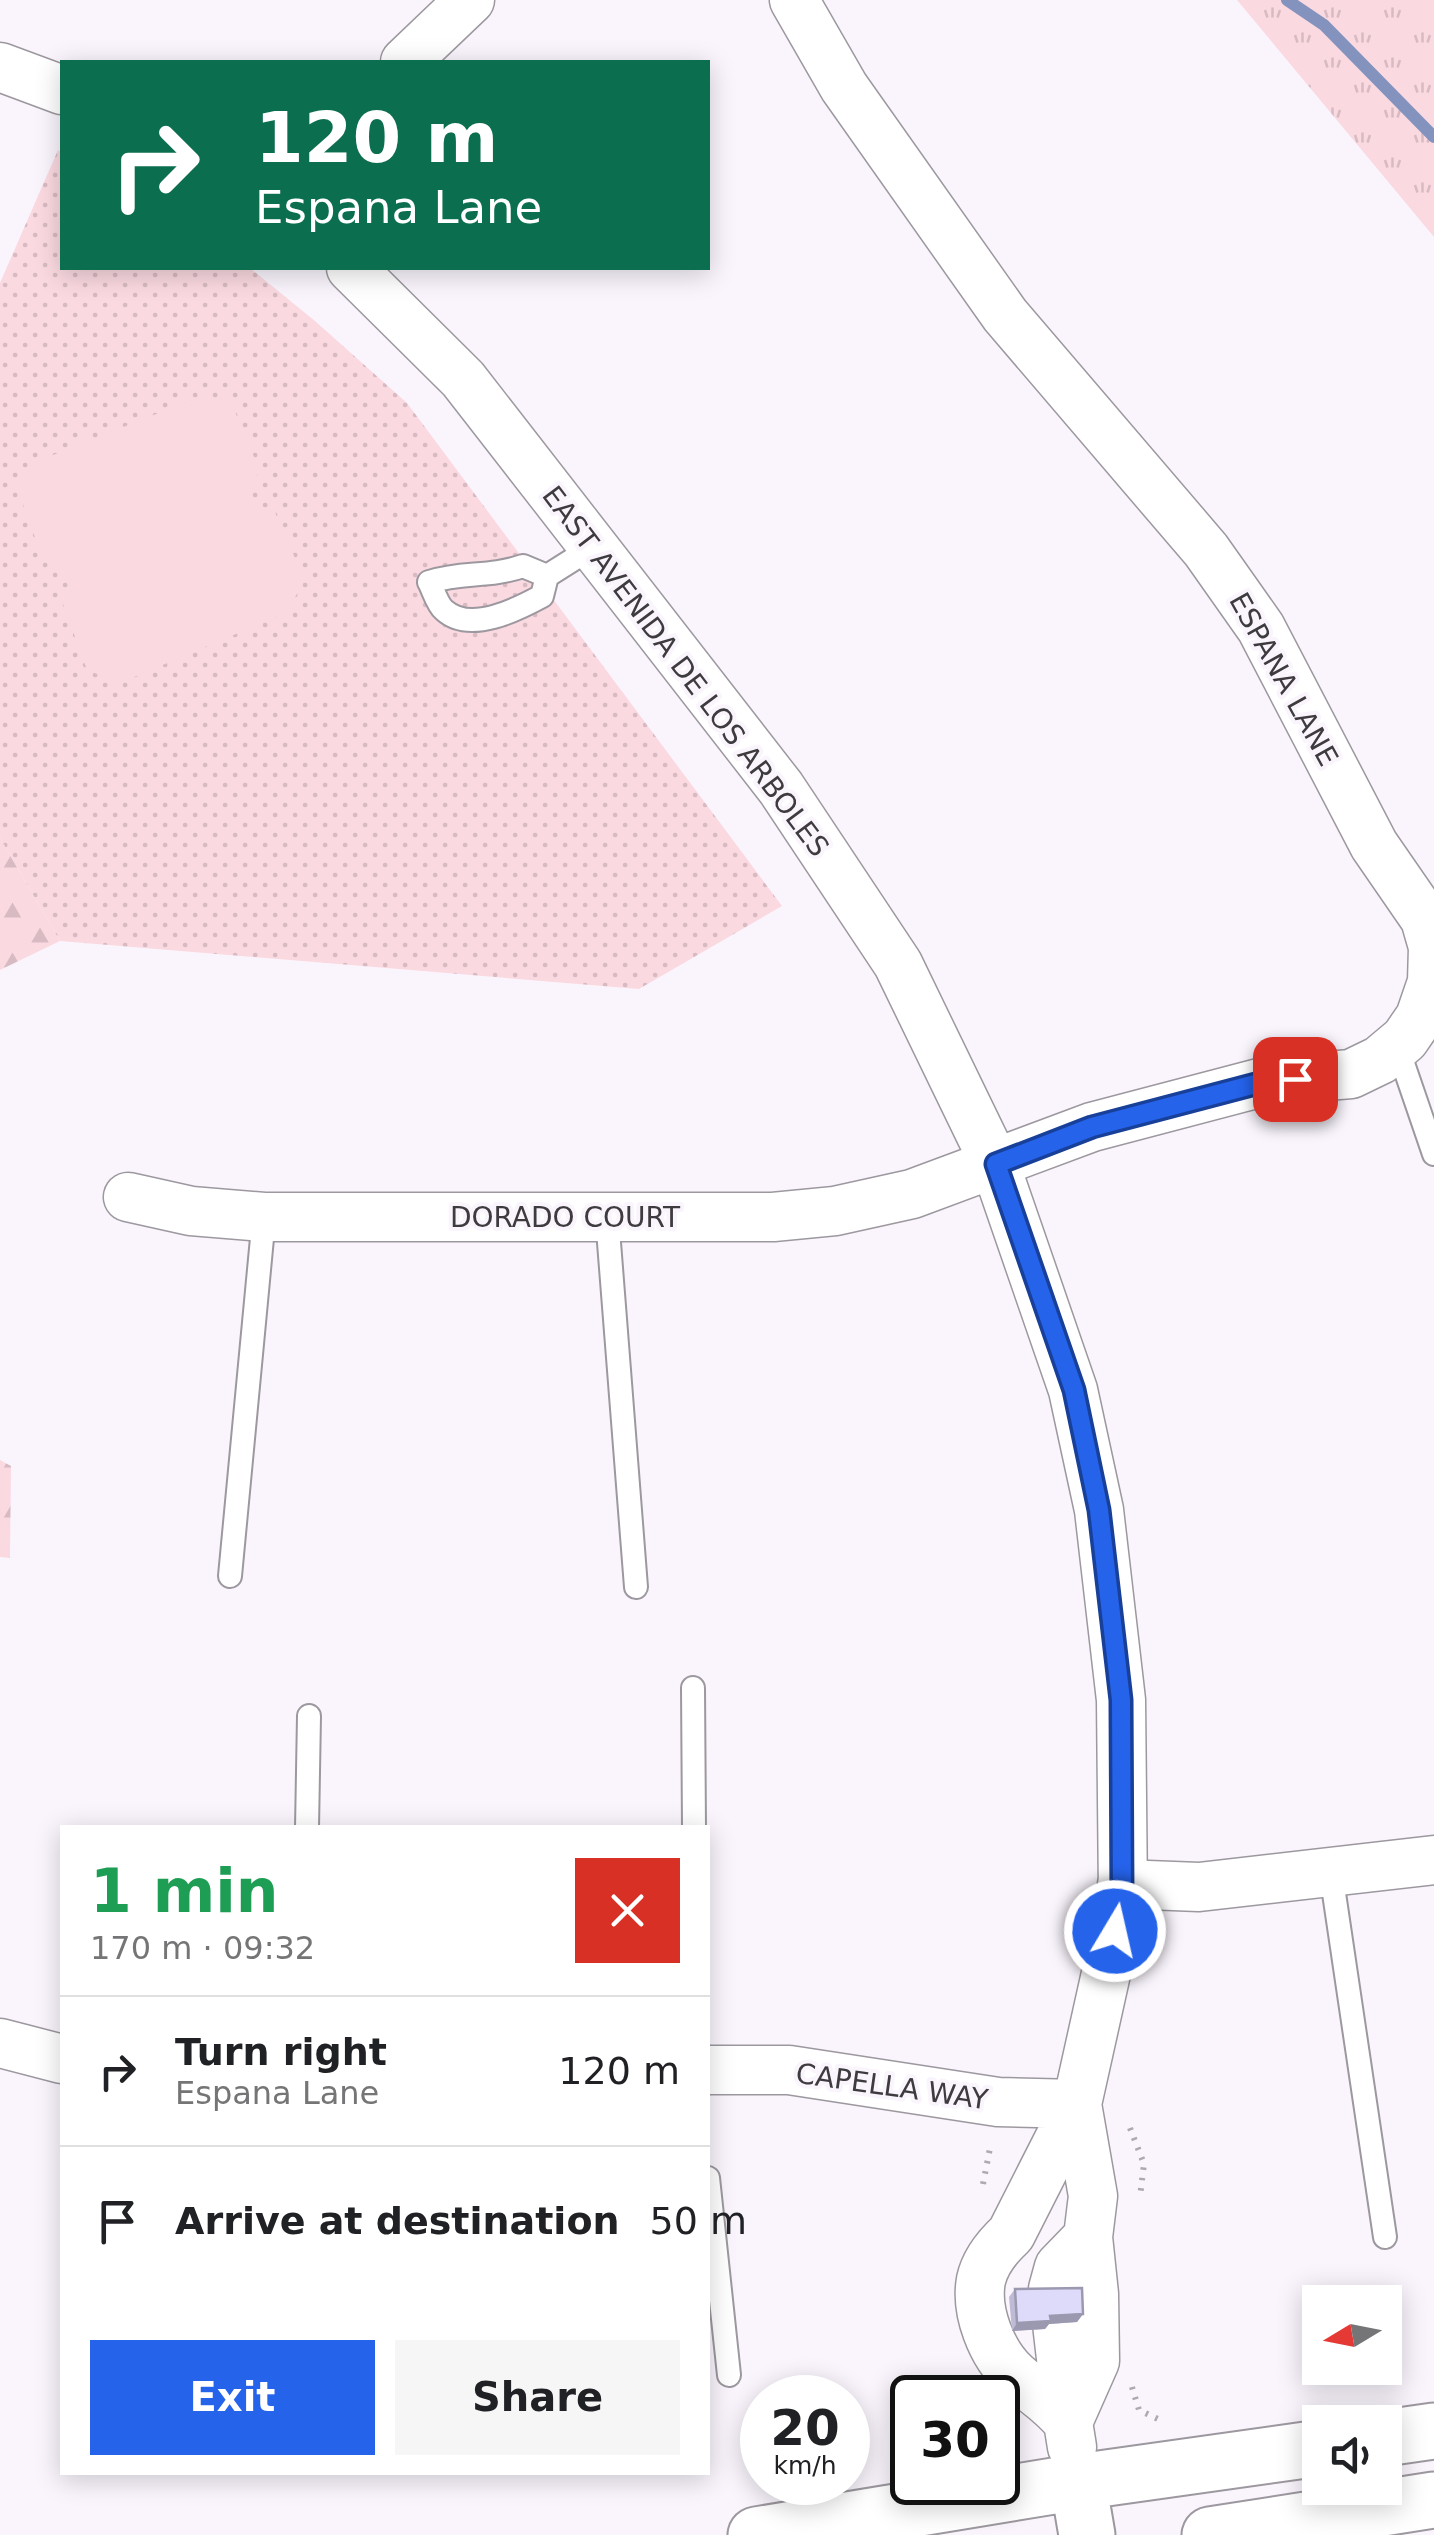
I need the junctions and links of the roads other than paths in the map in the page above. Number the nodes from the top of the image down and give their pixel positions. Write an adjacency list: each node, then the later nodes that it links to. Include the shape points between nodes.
1 (470, 0): 3 (street)
2 (794, 0): 9 (street, ESPANA LANE, via 844,87 1005,314 1206,550 1261,628 1374,845 1425,919 1432,982 1420,1016)
3 (407, 60)
4 (0, 67): 5 (street)
5 (60, 89)
6 (354, 270): 7 (street, EAST AVENIDA DE LOS ARBOLES, via 463,379)
7 (593, 546): 8 (lane); 11 (street, EAST AVENIDA DE LOS ARBOLES, via 781,788 898,964)
8 (547, 576)
9 (1397, 1046): 10 (lane); 11 (street, ESPANA LANE, via 1350,1074 1267,1081 1092,1127)
10 (1434, 1154)
11 (996, 1164): 14 (street, DORADO COURT, via 912,1194 835,1211); 23 (street, EAST AVENIDA DE LOS ARBOLES, via 1074,1390 1099,1510 1121,1700)
12 (128, 1197): 13 (street, DORADO COURT)
13 (264, 1217): 14 (street, DORADO COURT); 15 (lane)
14 (607, 1217): 16 (lane)
15 (230, 1576)
16 (636, 1587)
17 (692, 1688): 20 (lane)
18 (309, 1716): 19 (lane)
19 (307, 1825)
20 (694, 1825)
21 (1434, 1860): 22 (street)
22 (1331, 1873): 23 (street, via 1199,1887); 31 (lane)
23 (1122, 1884): 27 (street, EAST AVENIDA DE LOS ARBOLES)
24 (0, 2043): 25 (street)
25 (60, 2058)
26 (710, 2070): 27 (street, CAPELLA WAY, via 788,2070 998,2102)
27 (1077, 2104): 29 (street, EAST AVENIDA DE LOS ARBOLES); 30 (street, EAST AVENIDA DE LOS ARBOLES, via 1094,2196)
28 (710, 2197): 32 (lane)
29 (1011, 2234): 30 (street, via 1047,2229); 33 (street, EAST AVENIDA DE LOS ARBOLES, via 996,2248 981,2281 989,2340 1012,2372 1051,2400)
30 (1088, 2237): 33 (street, EAST AVENIDA DE LOS ARBOLES, via 1095,2361)
31 (1384, 2237)
32 (729, 2375)
33 (1068, 2422): 37 (street)
34 (1434, 2431): 35 (main road)
35 (1402, 2436)
36 (1302, 2451): 37 (main road)
37 (1078, 2482): 39 (main road); 40 (main road)
38 (1434, 2500): 41 (main road)
39 (756, 2535)
40 (1087, 2535)
41 (1210, 2535)

